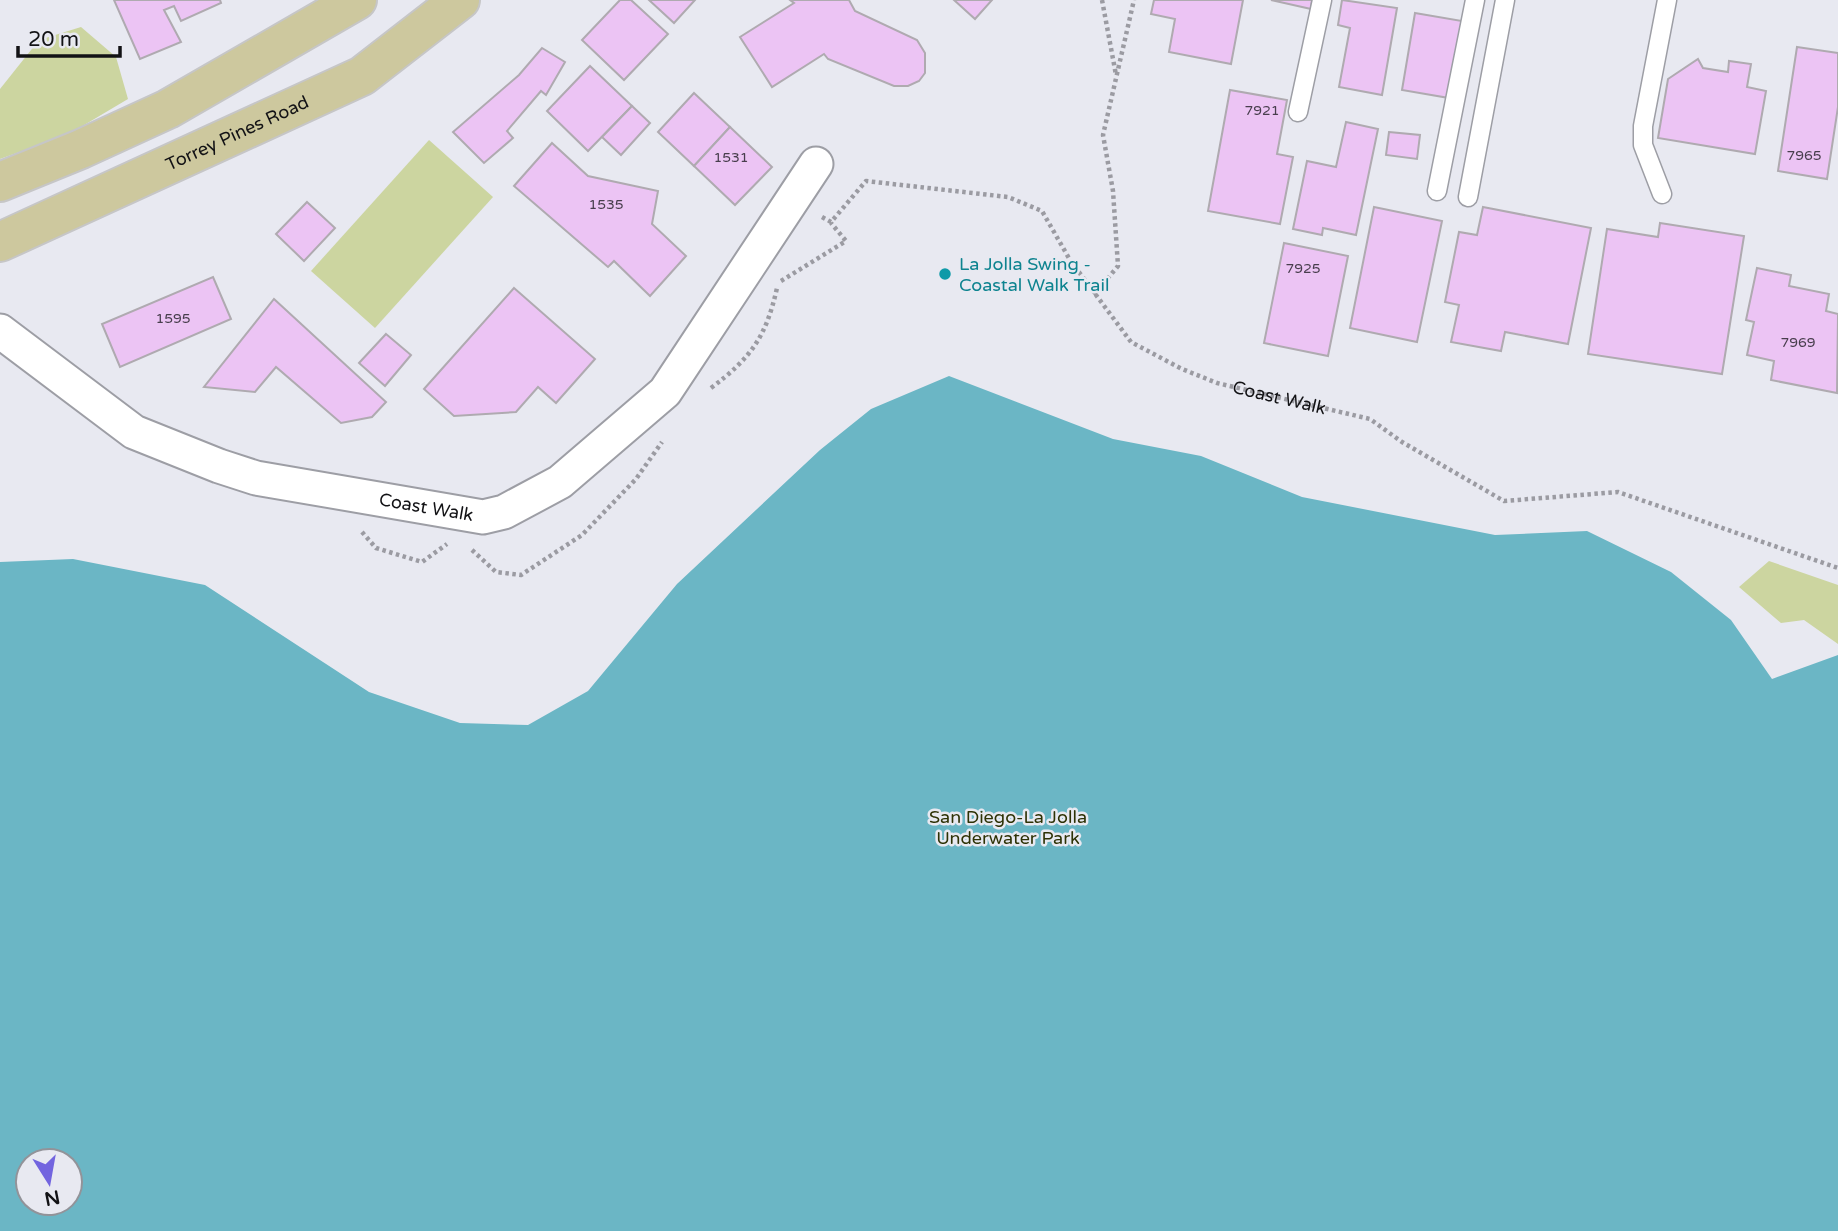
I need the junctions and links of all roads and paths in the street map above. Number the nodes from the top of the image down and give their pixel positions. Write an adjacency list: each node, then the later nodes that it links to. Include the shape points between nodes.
1 (357, 0): 12 (main road, via 168,109)
2 (460, 0): 18 (main road, Torrey Pines Road, via 362,76)
3 (1102, 0): 9 (path)
4 (1134, 0): 9 (path)
5 (1322, 0): 10 (lane)
6 (1475, 0): 13 (lane)
7 (1505, 0): 15 (lane)
8 (1667, 0): 14 (lane, via 1643,126 1643,145)
9 (1116, 78): 19 (path, via 1103,135 1113,191 1118,266)
10 (1298, 112)
11 (816, 164): 16 (street, Coast Walk)
12 (0, 182)
13 (1437, 191)
14 (1661, 194)
15 (1468, 197)
16 (793, 200): 17 (path); 21 (street, Coast Walk)
17 (831, 222): 19 (path, Coast Walk, via 866,181 1008,197 1042,211); 21 (path, via 846,241 778,284 761,340 734,370 681,404)
18 (0, 242)
19 (1094, 295): 22 (path, Coast Walk, via 1131,342 1182,369 1217,383 1370,419 1504,501 1618,492)
20 (0, 331): 21 (street, Coast Walk, via 134,432 219,466 256,478 483,517 504,512 560,482)
21 (665, 392)
22 (1838, 568)

